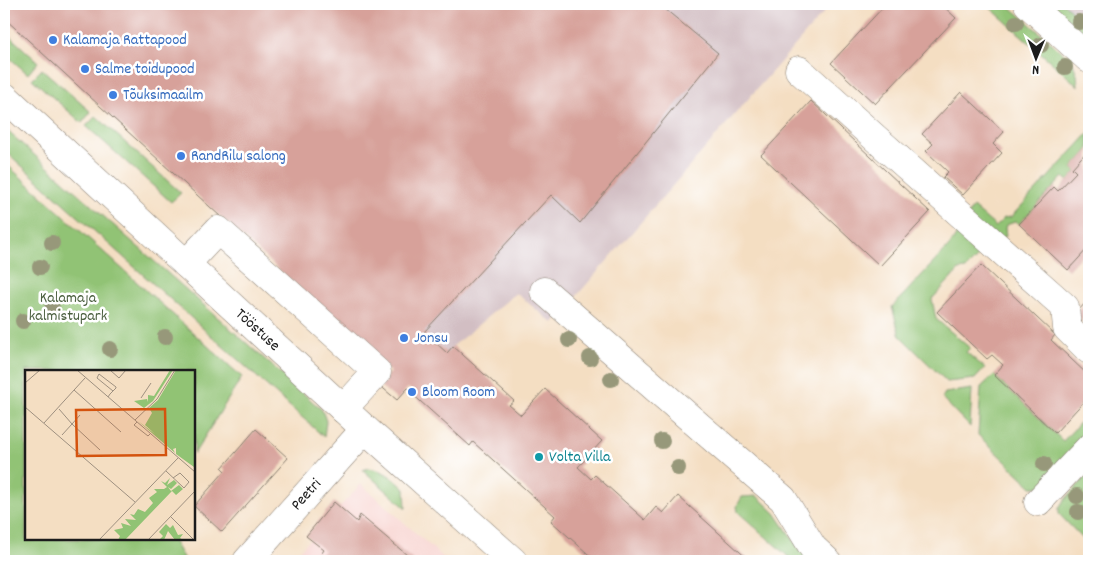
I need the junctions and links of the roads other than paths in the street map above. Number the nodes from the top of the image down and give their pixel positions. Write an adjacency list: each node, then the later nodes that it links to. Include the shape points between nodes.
1 (1028, 4): 2 (street)
2 (1089, 58)
3 (799, 70): 7 (street, via 1065,307 1067,328)
4 (4, 96): 5 (street, Tööstuse)
5 (186, 264): 8 (street, Tööstuse); 8 (street, via 218,230 378,372)
6 (544, 291): 14 (street, via 783,499 813,548)
7 (1089, 350)
8 (343, 408): 9 (street, Tööstuse)
9 (365, 429): 12 (street, Peetri); 13 (street, Tööstuse)
10 (1089, 448): 11 (street)
11 (1038, 502)
12 (247, 561)
13 (513, 561)
14 (827, 561)

